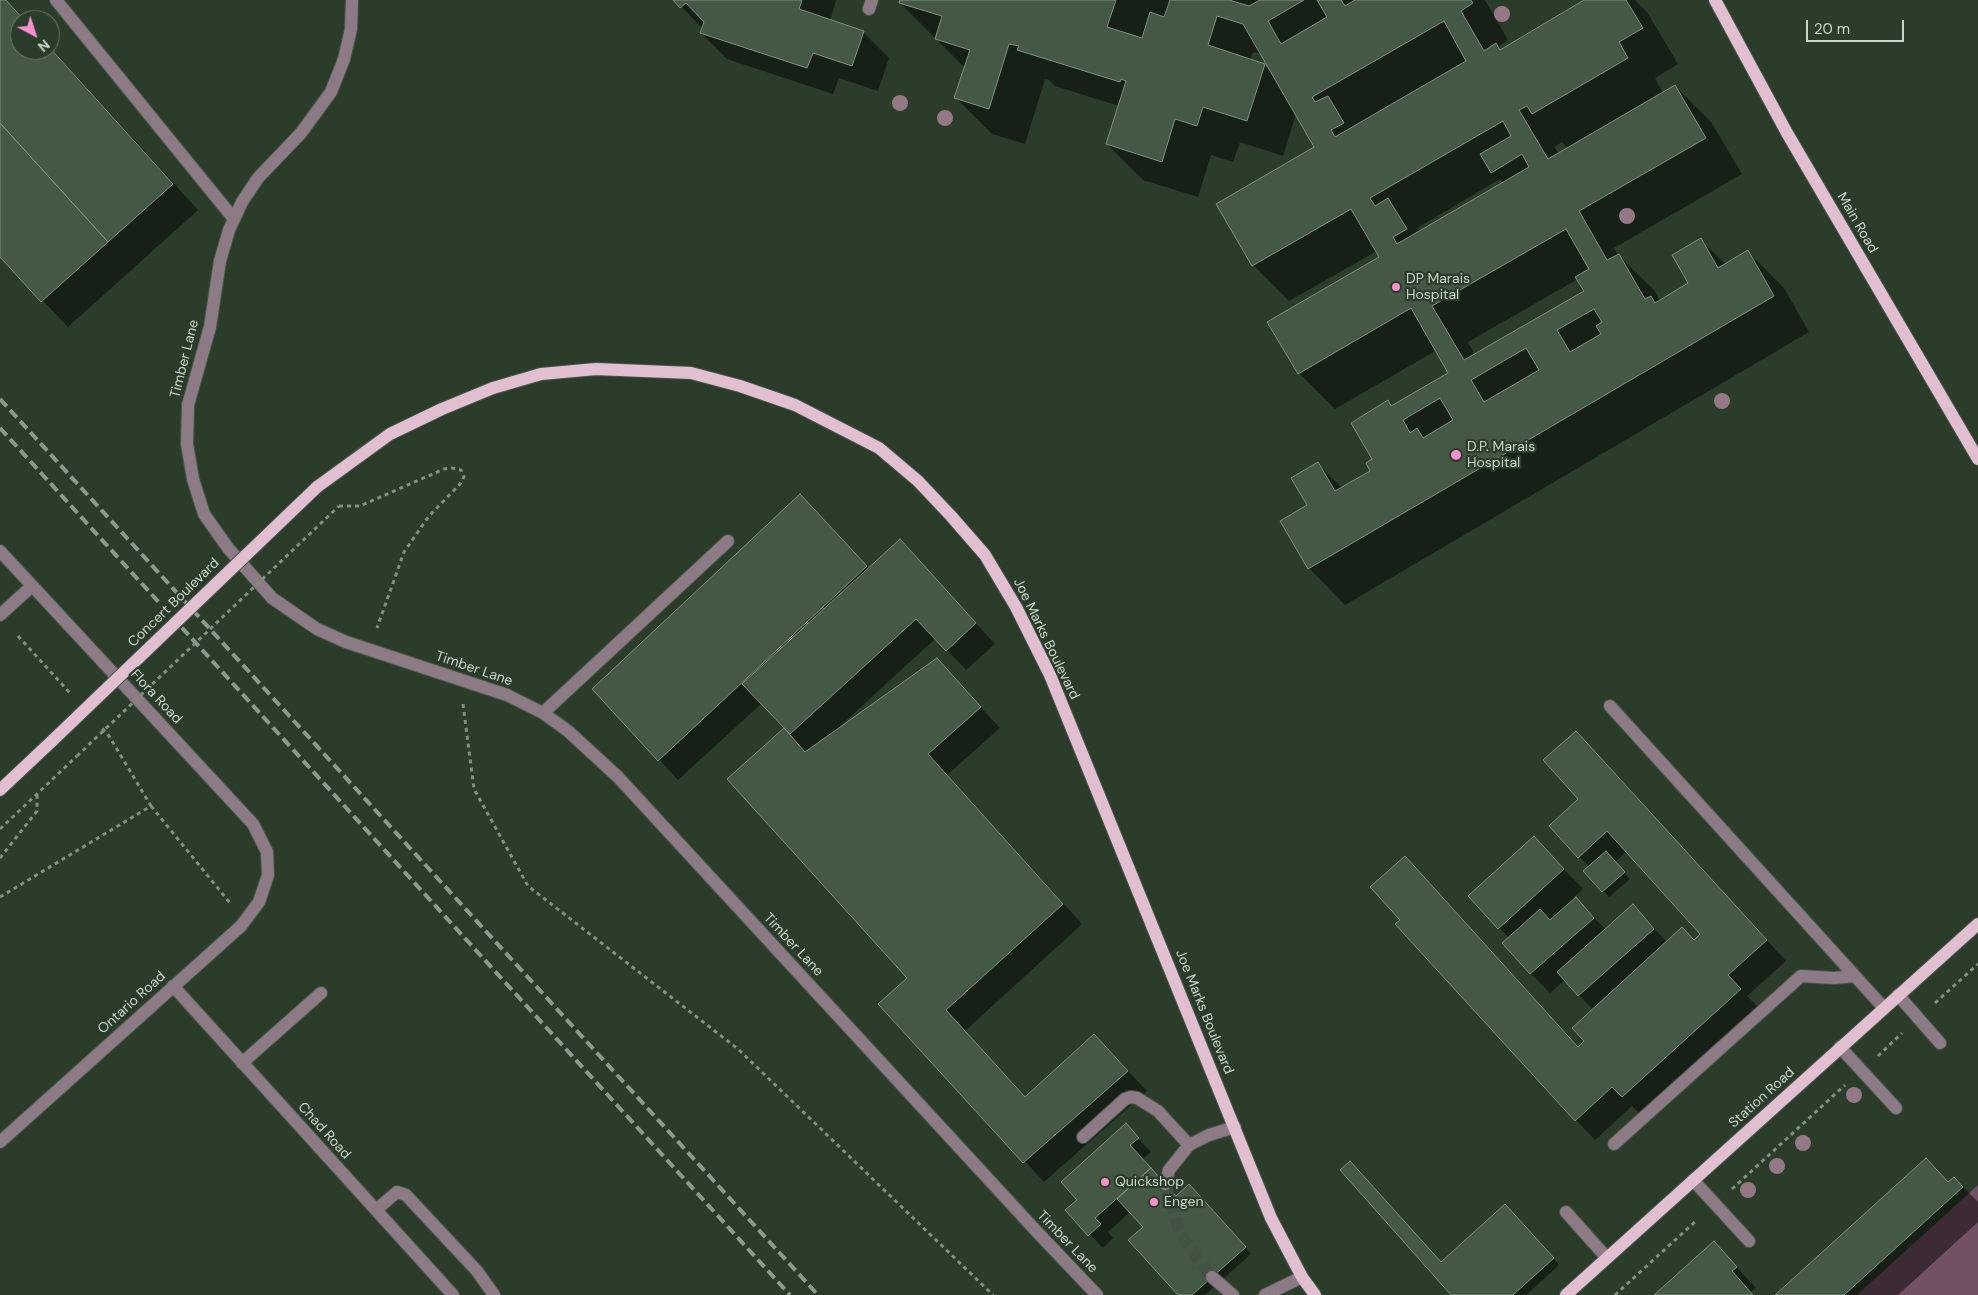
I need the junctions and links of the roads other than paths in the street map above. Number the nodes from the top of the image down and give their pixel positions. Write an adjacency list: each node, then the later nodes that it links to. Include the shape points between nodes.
1 (56, 0): 4 (street)
2 (352, 0): 4 (street, Timber Lane, via 351,29 331,92 301,133 258,178)
3 (1715, 0): 5 (main road, Main Road, via 1787,133)
4 (234, 219): 12 (street, Timber Lane, via 220,261 210,327 188,405 187,444 204,514 228,548 272,598 316,629 369,650 507,695)
5 (1978, 459)
6 (317, 487): 13 (main road, Concert Boulevard, bridge); 25 (main road, Joe Marks Boulevard, via 390,434 442,409 493,388 541,374 586,370 691,373 740,386 795,405 879,448 918,480 985,555 1016,607 1050,675)
7 (728, 541): 12 (street)
8 (0, 551): 9 (street, Flora Road)
9 (32, 586): 10 (street); 14 (street, Flora Road, via 253,824 267,852)
10 (0, 615)
11 (1610, 706): 16 (street)
12 (543, 713): 40 (street, Timber Lane, via 618,777)
13 (0, 790)
14 (268, 876): 17 (street, Ontario Road, via 259,902 245,921)
15 (1978, 924): 19 (main road, Station Road)
16 (1855, 976): 20 (street); 28 (street, via 1801,976)
17 (173, 986): 23 (street, Chad Road); 27 (street, Ontario Road)
18 (321, 993): 23 (street)
19 (1898, 995): 20 (main road, Station Road); 21 (street)
20 (1884, 1008): 22 (main road, Station Road)
21 (1940, 1043)
22 (1840, 1048): 24 (street); 30 (main road, Station Road)
23 (242, 1063): 32 (street, Chad Road)
24 (1896, 1108)
25 (1235, 1127): 29 (street); 36 (main road, Joe Marks Boulevard, via 1271,1218)
26 (1084, 1137): 29 (street, via 1131,1097 1158,1111)
27 (0, 1142)
28 (1614, 1144)
29 (1189, 1145): 31 (street, via 1169,1170)
30 (1694, 1180): 34 (street); 35 (main road, Station Road)
31 (1165, 1184)
32 (376, 1210): 38 (street, Chad Road); 39 (street, via 397,1192 406,1195 477,1271)
33 (1566, 1212): 35 (street)
34 (1749, 1241)
35 (1607, 1258): 44 (main road, Station Road)
36 (1302, 1276): 42 (street); 43 (main road, Joe Marks Boulevard)
37 (1212, 1277): 41 (street)
38 (453, 1295)
39 (494, 1295)
40 (1098, 1295)
41 (1233, 1295)
42 (1264, 1295)
43 (1315, 1295)
44 (1566, 1295)

